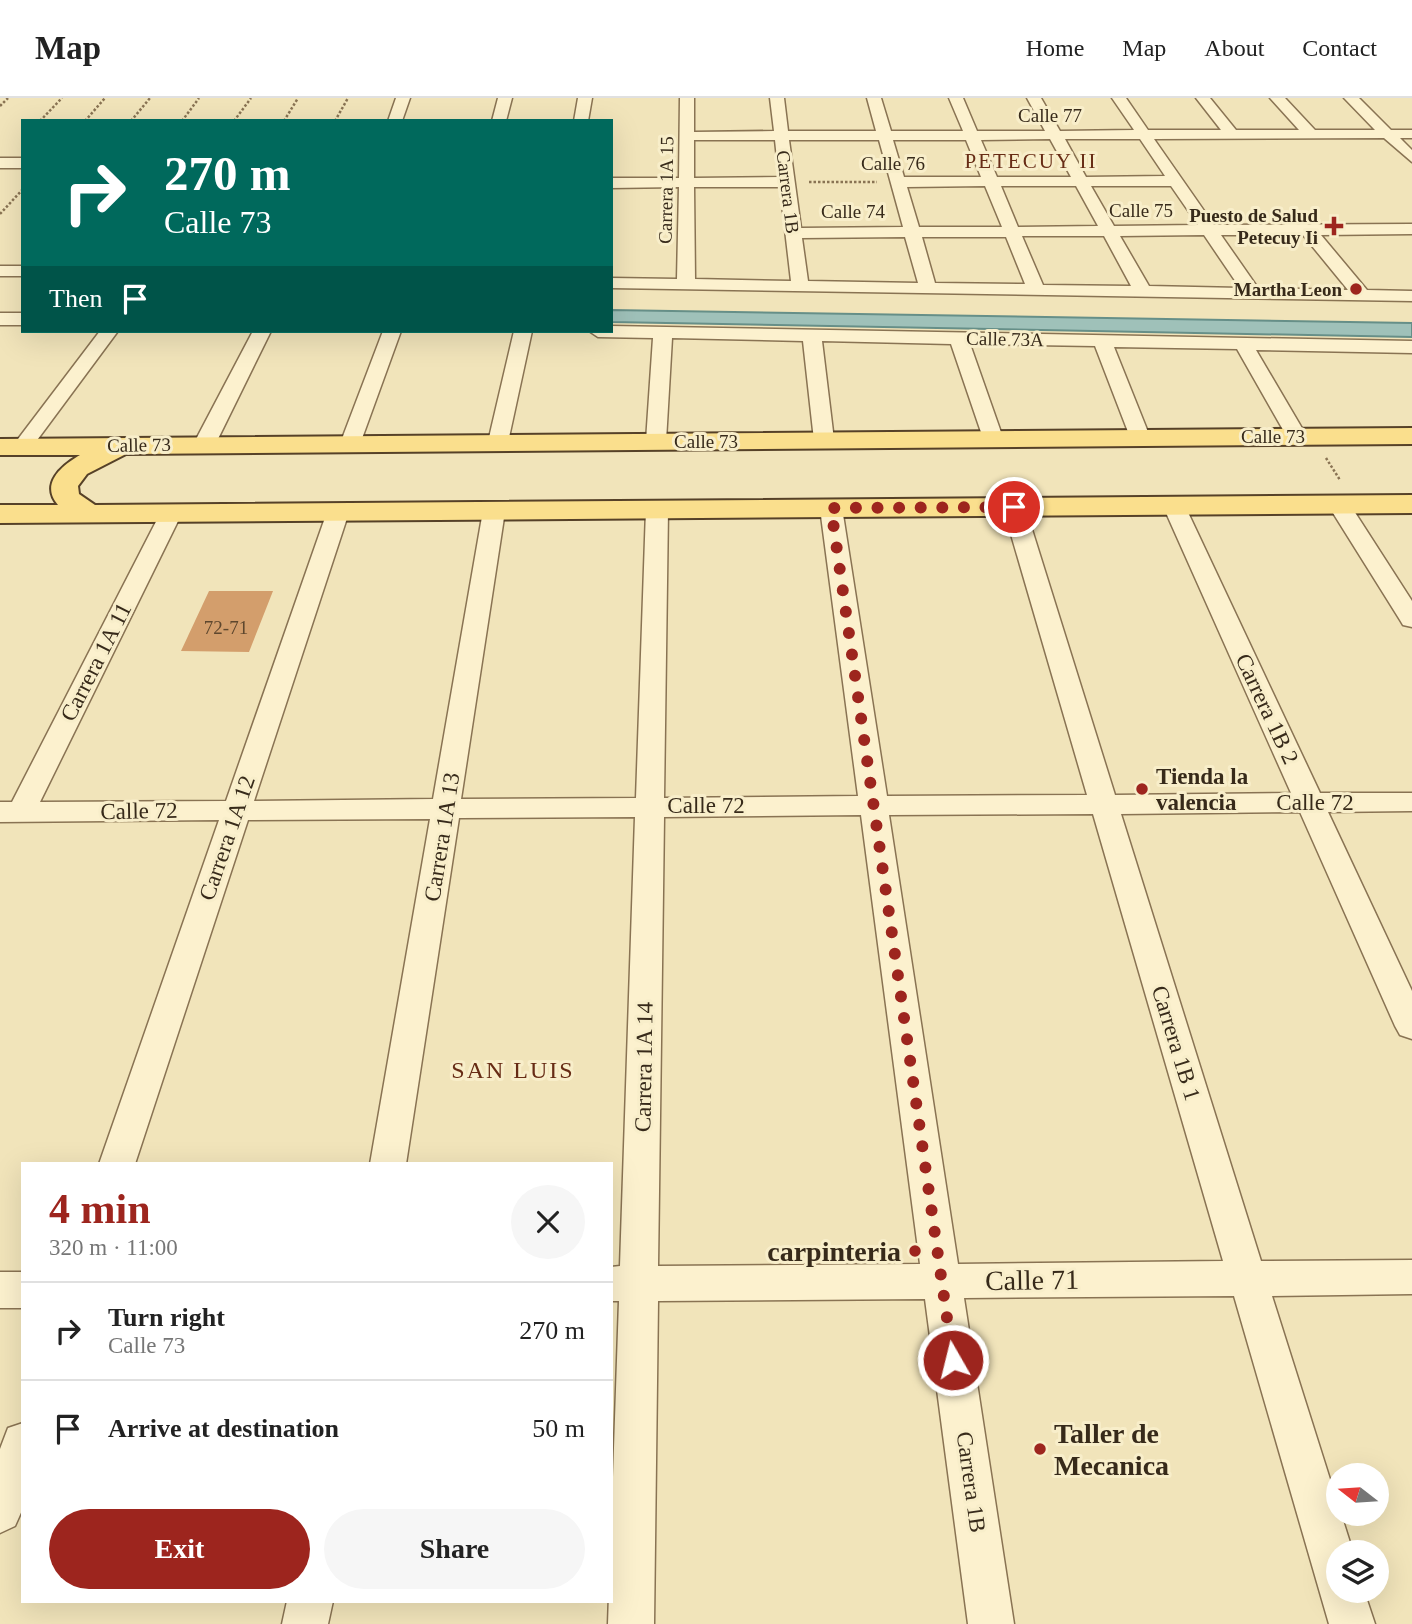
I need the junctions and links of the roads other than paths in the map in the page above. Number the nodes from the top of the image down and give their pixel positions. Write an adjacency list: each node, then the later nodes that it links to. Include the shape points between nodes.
1 (402, 98): 13 (street)
2 (505, 98): 14 (street)
3 (585, 98): 15 (street)
4 (687, 98): 25 (street, Carrera 1A 15)
5 (777, 98): 21 (street, Carrera 1B)
6 (874, 98): 22 (street)
7 (956, 98): 23 (street)
8 (1034, 98): 24 (street)
9 (1119, 98): 16 (street)
10 (1203, 98): 17 (street)
11 (1277, 98): 18 (street)
12 (1351, 98): 19 (street)
13 (396, 119)
14 (500, 119)
15 (580, 119)
16 (1144, 134): 17 (street, Calle 77); 24 (street, Calle 77); 31 (street)
17 (1232, 134): 18 (street, Calle 77)
18 (1311, 134): 19 (street, Calle 77)
19 (1387, 134): 20 (street, Calle 77); 26 (street)
20 (1412, 134)
21 (781, 135): 22 (street, Calle 77); 25 (street, Calle 77); 32 (street, Carrera 1B)
22 (885, 135): 23 (street, Calle 77); 33 (street)
23 (972, 135): 24 (street, Calle 77); 29 (street)
24 (1056, 135): 30 (street)
25 (689, 136): 35 (street, Carrera 1A 15)
26 (1412, 158)
27 (0, 163): 28 (street)
28 (21, 163)
29 (991, 181): 30 (street, Calle 76); 33 (street, Calle 76); 42 (street)
30 (1083, 181): 31 (street, Calle 76); 40 (street)
31 (1176, 181): 38 (street)
32 (787, 182): 35 (street); 43 (street, Carrera 1B)
33 (898, 182): 41 (street)
34 (613, 183): 35 (street)
35 (685, 183): 48 (street, Carrera 1A 15)
36 (1394, 229): 37 (street, Calle 75); 39 (street, Calle 75); 44 (street)
37 (1412, 229)
38 (1209, 230): 39 (street, Calle 75); 40 (street, Calle 75); 53 (street)
39 (1308, 230): 54 (street)
40 (1110, 231): 42 (street, Calle 75); 52 (street)
41 (912, 232): 42 (street, Calle 75); 43 (street, Calle 74); 50 (street)
42 (1012, 232): 51 (street)
43 (794, 233): 49 (street, Carrera 1B)
44 (1412, 247)
45 (0, 271): 46 (street)
46 (21, 271)
47 (613, 283): 48 (street)
48 (686, 284): 49 (street)
49 (800, 286): 50 (street)
50 (928, 288): 51 (street)
51 (1036, 289): 52 (street)
52 (1143, 291): 53 (street)
53 (1252, 293): 54 (street)
54 (1362, 295): 55 (street)
55 (1412, 296)
56 (0, 319): 57 (street)
57 (21, 319)
58 (613, 331): 59 (street, Calle 73A)
59 (663, 332): 64 (street, Calle 73A); 74 (street)
60 (107, 333): 79 (street)
61 (261, 333): 78 (street)
62 (391, 333): 76 (street)
63 (523, 333): 75 (street)
64 (812, 335): 65 (street, Calle 73A); 73 (street)
65 (959, 338): 66 (street, Calle 73A); 72 (street)
66 (1102, 341): 67 (street, Calle 73A); 71 (street)
67 (1243, 344): 68 (street, Calle 73A); 69 (street)
68 (1412, 347)
69 (1303, 435): 70 (main road, Calle 73); 71 (main road, Calle 73)
70 (1412, 436)
71 (1140, 437): 72 (main road, Calle 73)
72 (993, 438): 73 (main road, Calle 73)
73 (824, 440): 74 (main road, Calle 73)
74 (656, 441): 75 (main road, Calle 73)
75 (498, 442): 76 (main road, Calle 73)
76 (350, 444): 78 (main road, Calle 73)
77 (142, 445): 78 (main road, Calle 73); 79 (main road, Calle 73); 90 (main road, via 103,453 65,480 67,500)
78 (204, 445)
79 (11, 447)
80 (1412, 504): 81 (main road)
81 (1348, 505): 82 (main road); 91 (street)
82 (1174, 506): 83 (main road); 93 (street, Carrera 1B 2)
83 (1014, 507): 84 (main road); 92 (street, Carrera 1B 1)
84 (831, 508): 85 (main road); 95 (street, Carrera 1B)
85 (657, 510): 86 (main road); 96 (street, Carrera 1A 14)
86 (494, 511): 87 (main road); 97 (street, Carrera 1A 13)
87 (338, 512): 88 (main road); 98 (street, Carrera 1A 12)
88 (171, 513): 90 (main road); 99 (street, Carrera 1A 11)
89 (0, 514): 90 (main road)
90 (91, 514)
91 (1412, 620)
92 (1103, 802): 93 (street, Calle 72); 95 (street, Calle 72); 104 (street, Carrera 1B 1)
93 (1309, 802): 94 (street, Calle 72); 100 (street, Carrera 1B 2)
94 (1412, 802)
95 (873, 804): 96 (street, Calle 72); 105 (street, Carrera 1B)
96 (650, 806): 97 (street, Calle 72); 106 (street, Carrera 1A 14)
97 (447, 808): 98 (street, Calle 72); 102 (street, Carrera 1A 13)
98 (237, 810): 99 (street, Calle 72); 101 (street, Carrera 1A 12)
99 (11, 812)
100 (1412, 1026)
101 (118, 1162)
102 (388, 1162)
103 (1412, 1277): 104 (street, Calle 71)
104 (1247, 1279): 105 (street, Calle 71); 111 (street, Carrera 1B 1)
105 (942, 1281): 106 (street, Calle 71); 116 (street, Carrera 1B)
106 (625, 1284): 115 (street, Carrera 1A 14)
107 (0, 1290): 108 (street)
108 (21, 1290)
109 (21, 1449): 110 (street)
110 (0, 1511)
111 (1327, 1540)
112 (310, 1603): 114 (street)
113 (1346, 1603): 117 (street)
114 (305, 1624)
115 (631, 1624)
116 (991, 1624)
117 (1352, 1624)

